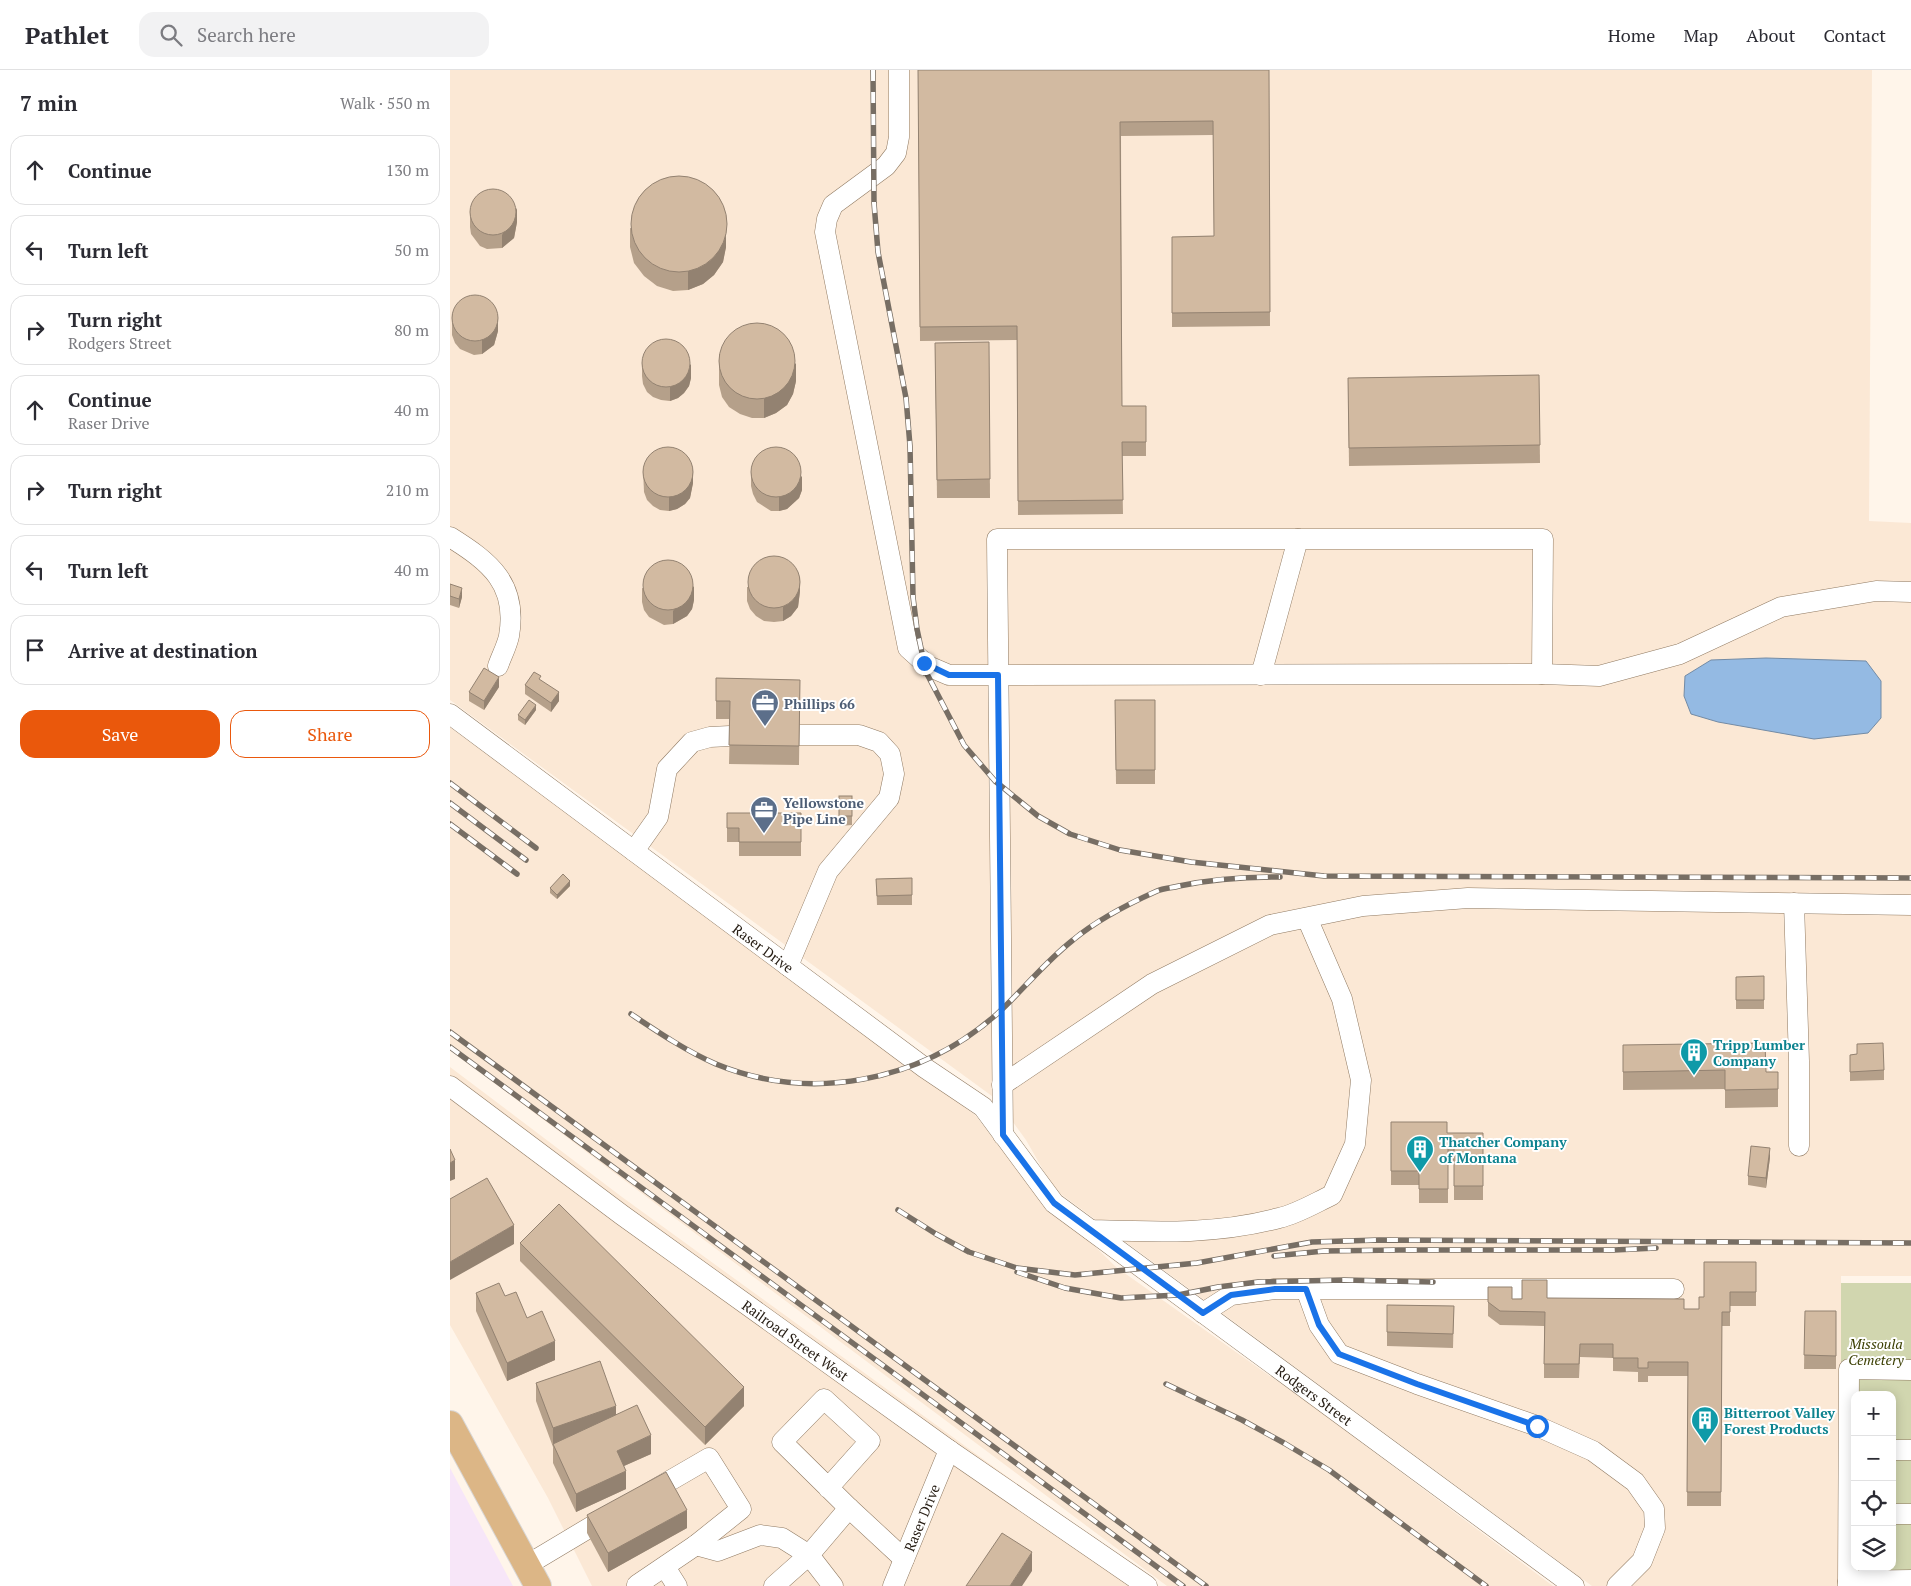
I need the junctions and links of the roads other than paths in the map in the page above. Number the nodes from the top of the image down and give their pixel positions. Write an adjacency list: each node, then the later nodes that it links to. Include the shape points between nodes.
1 (899, 70): 7 (street, via 896,153 886,166 833,205 825,232 908,648 928,666 949,675)
2 (450, 537): 5 (street, via 477,554 502,579 510,605 509,637)
3 (1298, 539): 6 (street, via 1543,539); 7 (street, via 997,539); 8 (street)
4 (1911, 592): 6 (street, via 1876,591 1781,607 1680,654 1599,676)
5 (498, 666)
6 (1542, 674): 8 (street)
7 (998, 675): 8 (street); 17 (street)
8 (1261, 675)
9 (450, 714): 12 (street, Raser Drive)
10 (800, 735): 16 (street, via 860,735 880,742 890,754 894,774 889,798 828,871)
11 (730, 736): 12 (street, via 692,742 668,769 658,817)
12 (634, 851): 16 (street, Raser Drive)
13 (1794, 903): 14 (street); 15 (street, via 1468,898 1363,906); 20 (street)
14 (1911, 905)
15 (1307, 918): 17 (street, via 1270,925 1152,984); 22 (street, via 1342,999 1361,1080 1355,1144 1332,1195 1281,1218 1213,1231)
16 (788, 966): 19 (street, Raser Drive, via 983,1107)
17 (1002, 1085): 19 (street)
18 (450, 1086): 28 (street, Railroad Street West, via 622,1215)
19 (1003, 1135): 21 (street, Raser Drive)
20 (1799, 1146)
21 (1054, 1203): 22 (street, Rodgers Street)
22 (1091, 1230): 25 (street, Rodgers Street)
23 (1306, 1289): 24 (street); 25 (street, via 1231,1295); 51 (street, via 1319,1325 1339,1354 1537,1426 1593,1451 1635,1482 1654,1509 1655,1528 1642,1561)
24 (1674, 1289)
25 (1203, 1313): 50 (street, Rodgers Street)
26 (1911, 1370): 29 (street, via 1849,1368)
27 (450, 1424): 41 (main road)
28 (949, 1450): 39 (street, Raser Drive); 49 (street, Railroad Street West)
29 (1851, 1450)
30 (1896, 1450): 31 (street)
31 (1911, 1450)
32 (828, 1488): 33 (street)
33 (849, 1508): 38 (street); 39 (street)
34 (1851, 1514): 43 (street)
35 (1896, 1514): 36 (street)
36 (1911, 1514)
37 (696, 1545): 38 (street, via 718,1551 760,1535 782,1538); 40 (street); 41 (street, via 741,1509 709,1458 629,1504)
38 (809, 1556): 46 (street); 47 (street)
39 (904, 1559): 48 (street, Raser Drive)
40 (665, 1567): 44 (street); 45 (street)
41 (532, 1576)
42 (1911, 1580): 43 (street)
43 (1848, 1583)
44 (636, 1586)
45 (677, 1586)
46 (774, 1586)
47 (833, 1586)
48 (893, 1586)
49 (1147, 1586)
50 (1574, 1586)
51 (1617, 1586)

